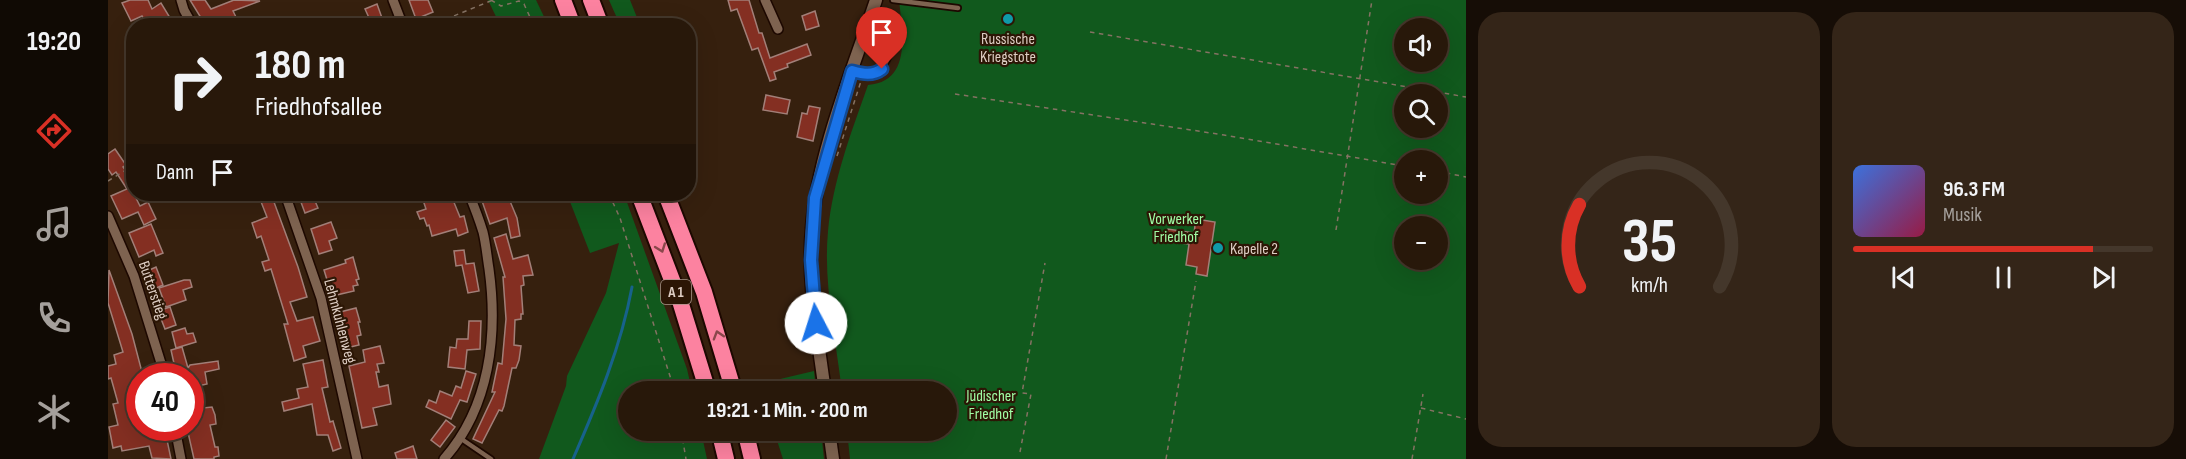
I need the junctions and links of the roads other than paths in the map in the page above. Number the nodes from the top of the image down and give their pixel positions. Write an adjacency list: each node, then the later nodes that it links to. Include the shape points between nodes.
1 (180, 0): 9 (street)
2 (393, 0): 10 (street)
3 (563, 0): 11 (highway)
4 (591, 0): 12 (highway)
5 (765, 0): 13 (street)
6 (893, 0): 8 (lane)
7 (874, 4): 14 (street); 14 (lane, via 889,15 895,34 882,69)
8 (958, 8)
9 (188, 18)
10 (400, 18)
11 (570, 18)
12 (598, 18)
13 (778, 29)
14 (858, 73): 23 (street, via 815,198 811,230)
15 (287, 201): 30 (street, Lehmkuhlenweg, via 321,298)
16 (472, 201): 24 (street, via 484,234 492,331 489,364 480,395)
17 (642, 201): 21 (highway, A 1, one-way to 21, via 680,301)
18 (669, 201): 22 (highway, A 1, one-way to 18, via 704,292)
19 (108, 216): 20 (street, Butterstieg, via 134,276)
20 (161, 363)
21 (705, 381)
22 (731, 381)
23 (824, 381)
24 (460, 438): 31 (street); 32 (lane)
25 (178, 441): 29 (street)
26 (722, 441): 33 (highway)
27 (748, 441): 34 (highway)
28 (831, 441): 35 (street)
29 (181, 459)
30 (357, 459)
31 (444, 459)
32 (491, 459)
33 (726, 459)
34 (752, 459)
35 (833, 459)

